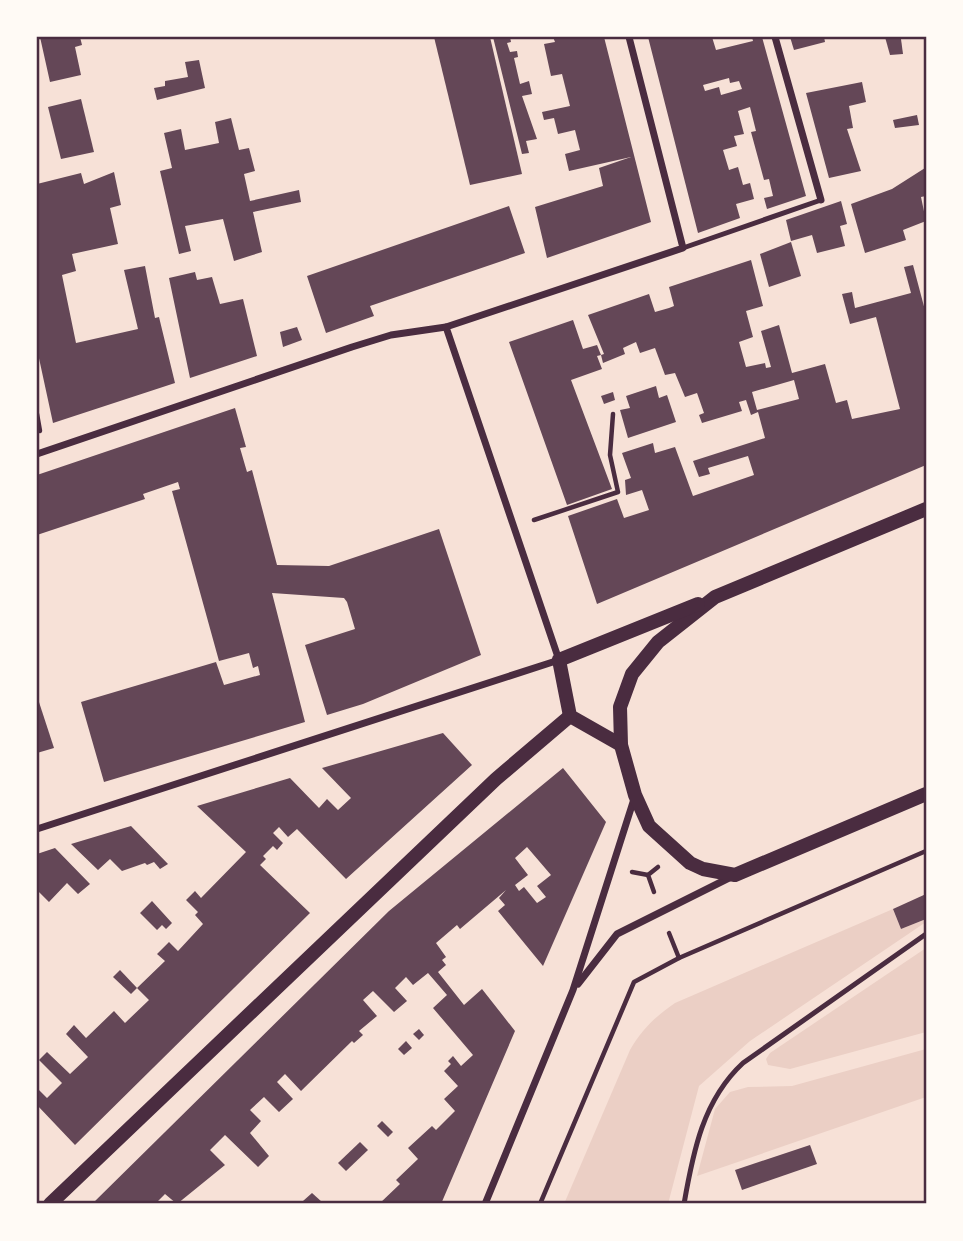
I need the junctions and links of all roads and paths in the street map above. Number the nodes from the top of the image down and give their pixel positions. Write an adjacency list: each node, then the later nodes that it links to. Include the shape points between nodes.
1 (629, 37): 4 (street)
2 (775, 37): 3 (street)
3 (821, 200): 4 (lane)
4 (683, 248): 5 (street)
5 (446, 327): 7 (street, via 391,335); 9 (street)
6 (613, 414): 9 (path, via 610,455 618,492)
7 (37, 454)
8 (926, 509): 10 (main road)
9 (514, 527): 11 (street)
10 (715, 597): 11 (main road); 13 (main road, via 658,642 632,674 620,707)
11 (559, 660): 12 (main road); 16 (street)
12 (570, 716): 13 (main road); 21 (main road, via 496,779)
13 (621, 745): 15 (main road)
14 (926, 794): 18 (main road)
15 (635, 795): 18 (main road, via 649,826 675,852 703,869); 20 (street)
16 (37, 830)
17 (926, 850): 23 (path, via 634,982)
18 (735, 875): 20 (street, via 617,934)
19 (926, 934): 24 (lane, via 726,1079 710,1103)
20 (573, 990): 22 (street)
21 (50, 1204)
22 (485, 1204)
23 (540, 1204)
24 (684, 1204)

